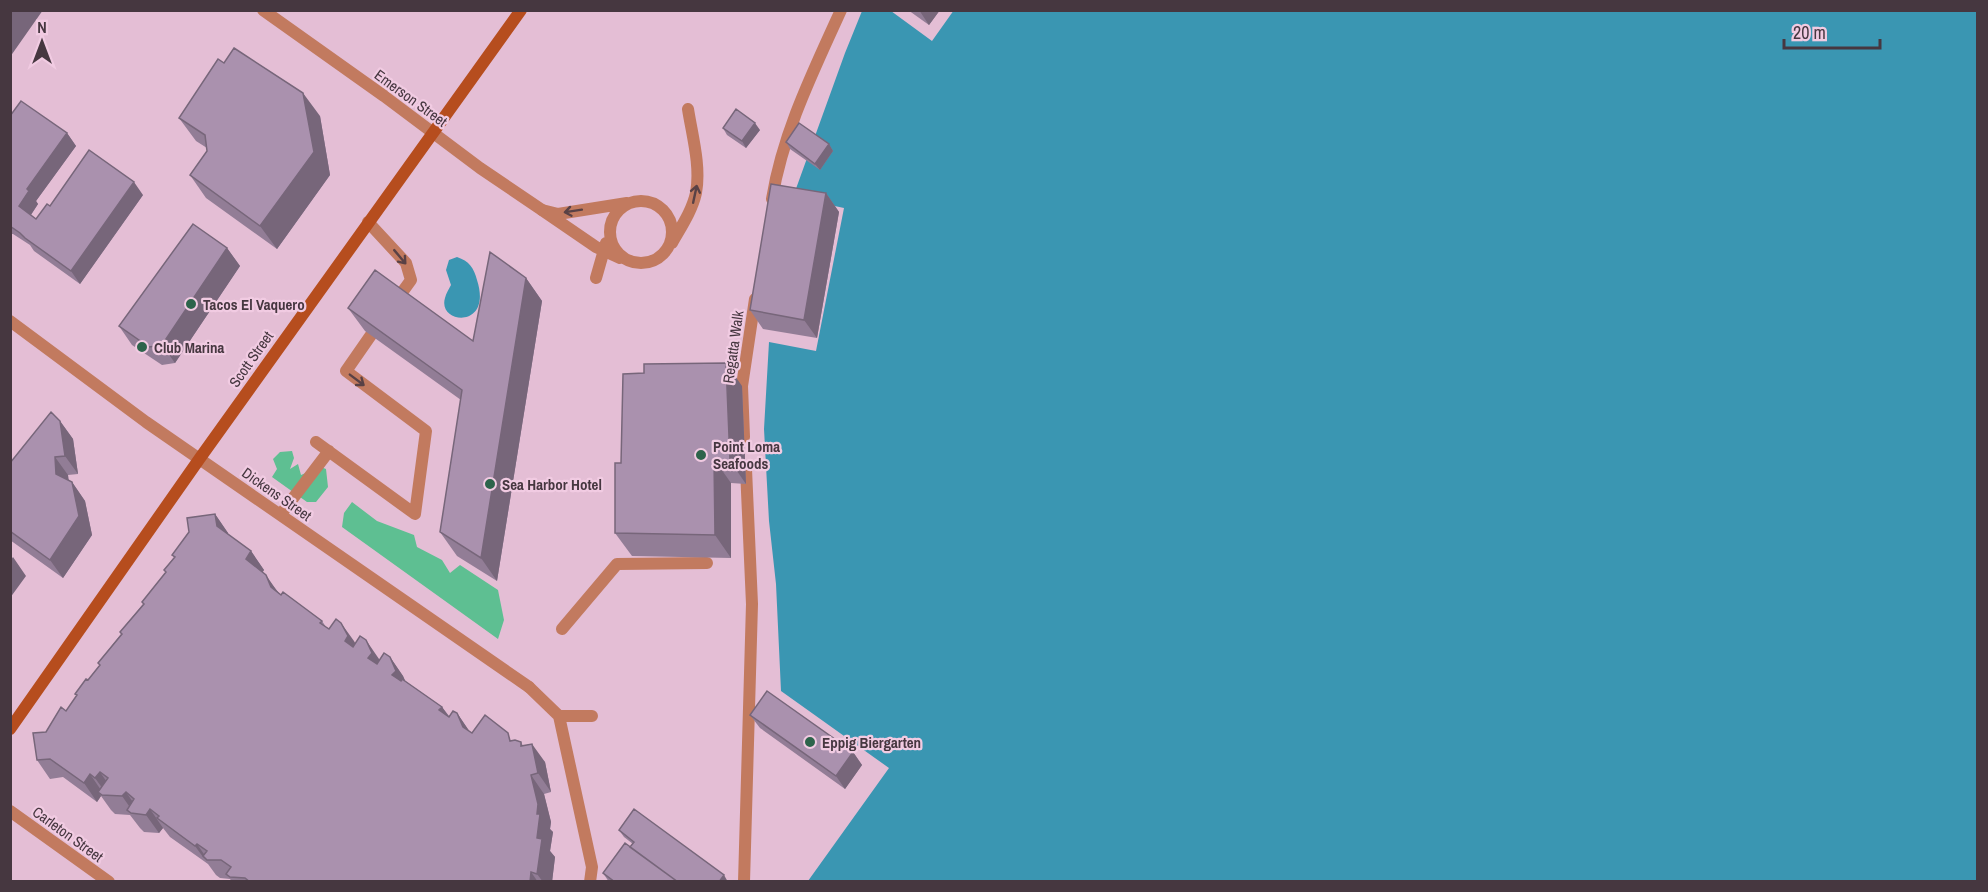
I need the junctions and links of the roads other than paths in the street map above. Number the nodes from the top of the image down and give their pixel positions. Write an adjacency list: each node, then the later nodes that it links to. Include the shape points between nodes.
1 (263, 10): 5 (street, Emerson Street)
2 (521, 10): 5 (main road, Scott Street)
3 (841, 10): 7 (street, via 798,107 779,164)
4 (688, 109): 12 (street, one-way to 4, via 696,191 697,169)
5 (433, 133): 8 (street, Emerson Street); 9 (main road, Scott Street)
6 (631, 202): 8 (street, one-way to 8, via 558,214); 10 (street, via 616,213); 12 (street, via 650,202 665,211 673,234)
7 (771, 207)
8 (542, 210): 11 (street, Emerson Street)
9 (368, 222): 16 (street, one-way to 16, via 406,263 411,280); 21 (main road, Scott Street)
10 (609, 230): 13 (street); 14 (street, via 617,253)
11 (580, 235): 13 (street, Emerson Street); 13 (street, via 594,258 596,278)
12 (669, 247): 14 (street, via 651,262)
13 (604, 250): 14 (street, Emerson Street)
14 (627, 261)
15 (757, 288): 31 (street, Regatta Walk, via 742,386 752,604)
16 (398, 298)
17 (10, 321): 21 (street, Dickens Street)
18 (371, 336): 20 (street, one-way to 20, via 346,371 426,431 415,514)
19 (316, 442): 20 (street)
20 (329, 451): 22 (street)
21 (200, 458): 22 (street, Dickens Street); 27 (main road, Scott Street)
22 (281, 514): 25 (street, Dickens Street, via 529,687)
23 (707, 563): 24 (street, via 617,564)
24 (562, 628)
25 (559, 716): 26 (street); 30 (street, via 592,867)
26 (591, 716)
27 (10, 729)
28 (10, 811): 29 (street, Carleton Street)
29 (109, 882)
30 (590, 882)
31 (744, 882)

